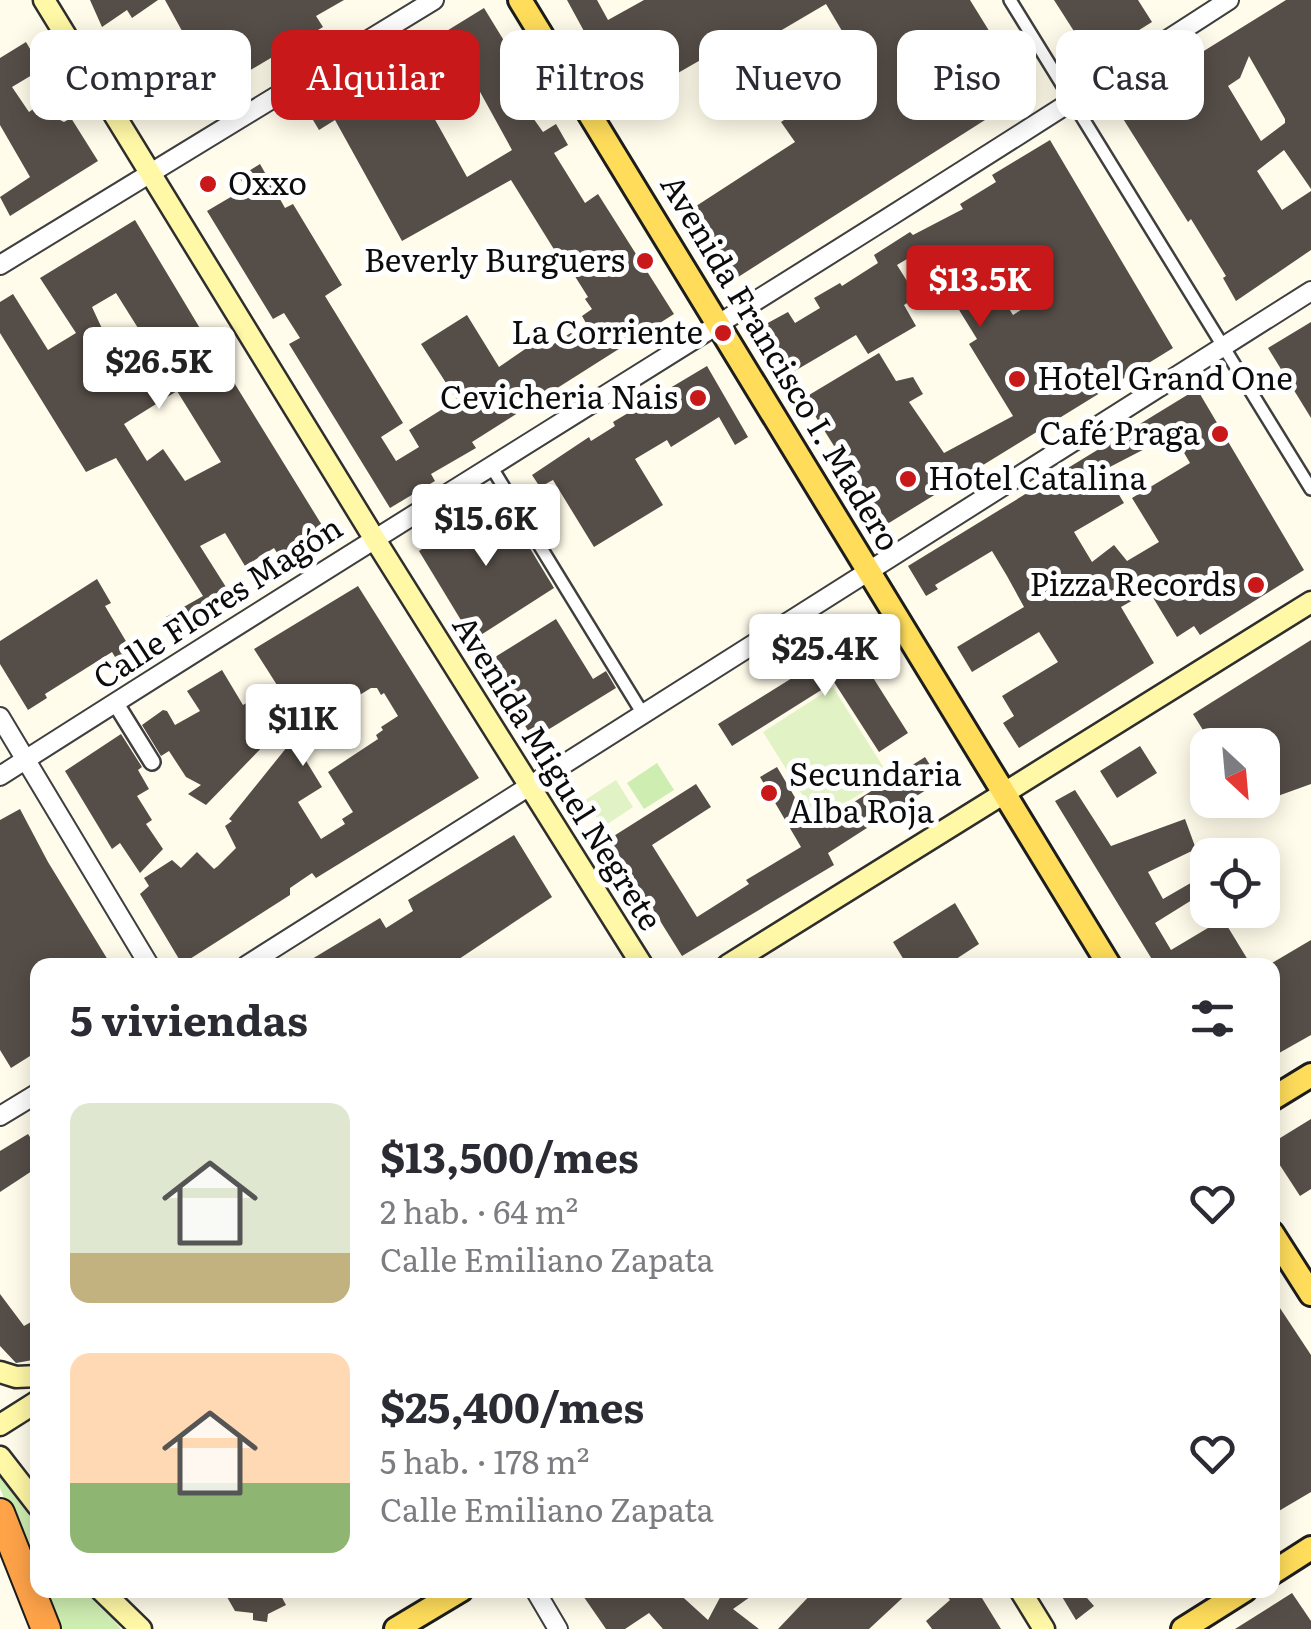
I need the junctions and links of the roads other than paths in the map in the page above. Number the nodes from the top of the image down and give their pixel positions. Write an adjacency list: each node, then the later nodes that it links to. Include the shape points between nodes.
1 (44, 0): 10 (main road, Avenida Miguel Negrete)
2 (434, 0): 10 (street)
3 (520, 0): 13 (main road, Avenida Francisco I. Madero)
4 (1010, 0): 7 (street)
5 (1228, 0): 6 (street, Calle Flores Magón)
6 (1182, 30)
7 (1056, 74)
8 (1056, 112): 13 (street, Calle Flores Magón)
9 (1085, 120): 14 (street)
10 (152, 172): 11 (street); 17 (main road, Avenida Miguel Negrete)
11 (0, 265)
12 (1311, 291): 14 (street)
13 (720, 326): 15 (street, Calle Flores Magón); 18 (main road, Avenida Francisco I. Madero)
14 (1222, 345): 16 (street); 18 (street)
15 (492, 468): 17 (street, Calle Flores Magón); 21 (street)
16 (1311, 489)
17 (374, 538): 20 (street, Calle Flores Magón); 26 (main road, Avenida Miguel Negrete)
18 (868, 569): 21 (street); 27 (main road, Avenida Francisco I. Madero)
19 (1311, 602): 27 (main road)
20 (116, 704): 23 (street, Calle Flores Magón); 24 (street)
21 (643, 714): 26 (street)
22 (0, 717): 23 (street)
23 (26, 760): 25 (street, Calle Flores Magón); 28 (street)
24 (152, 762)
25 (0, 776)
26 (531, 786): 29 (street); 30 (main road, Avenida Miguel Negrete)
27 (1004, 792): 31 (main road); 32 (main road, Avenida Francisco I. Madero)
28 (145, 958)
29 (258, 958)
30 (638, 958)
31 (739, 958)
32 (1105, 958)
33 (1311, 1075): 34 (main road)
34 (1280, 1094)
35 (30, 1098): 36 (street)
36 (0, 1116)
37 (1280, 1246): 38 (main road)
38 (1311, 1294)
39 (0, 1372): 40 (main road)
40 (30, 1376)
41 (30, 1406): 42 (main road)
42 (0, 1425)
43 (0, 1457): 44 (main road)
44 (30, 1496)
45 (0, 1513): 48 (highway)
46 (1311, 1548): 47 (main road)
47 (1280, 1567)
48 (30, 1589)
49 (34, 1598): 57 (highway)
50 (109, 1598): 56 (main road)
51 (123, 1598): 56 (main road)
52 (447, 1598): 58 (main road)
53 (540, 1598): 59 (street)
54 (1025, 1598): 60 (main road)
55 (1232, 1598): 61 (main road)
56 (140, 1628)
57 (46, 1629)
58 (396, 1629)
59 (558, 1629)
60 (1044, 1629)
61 (1183, 1629)

